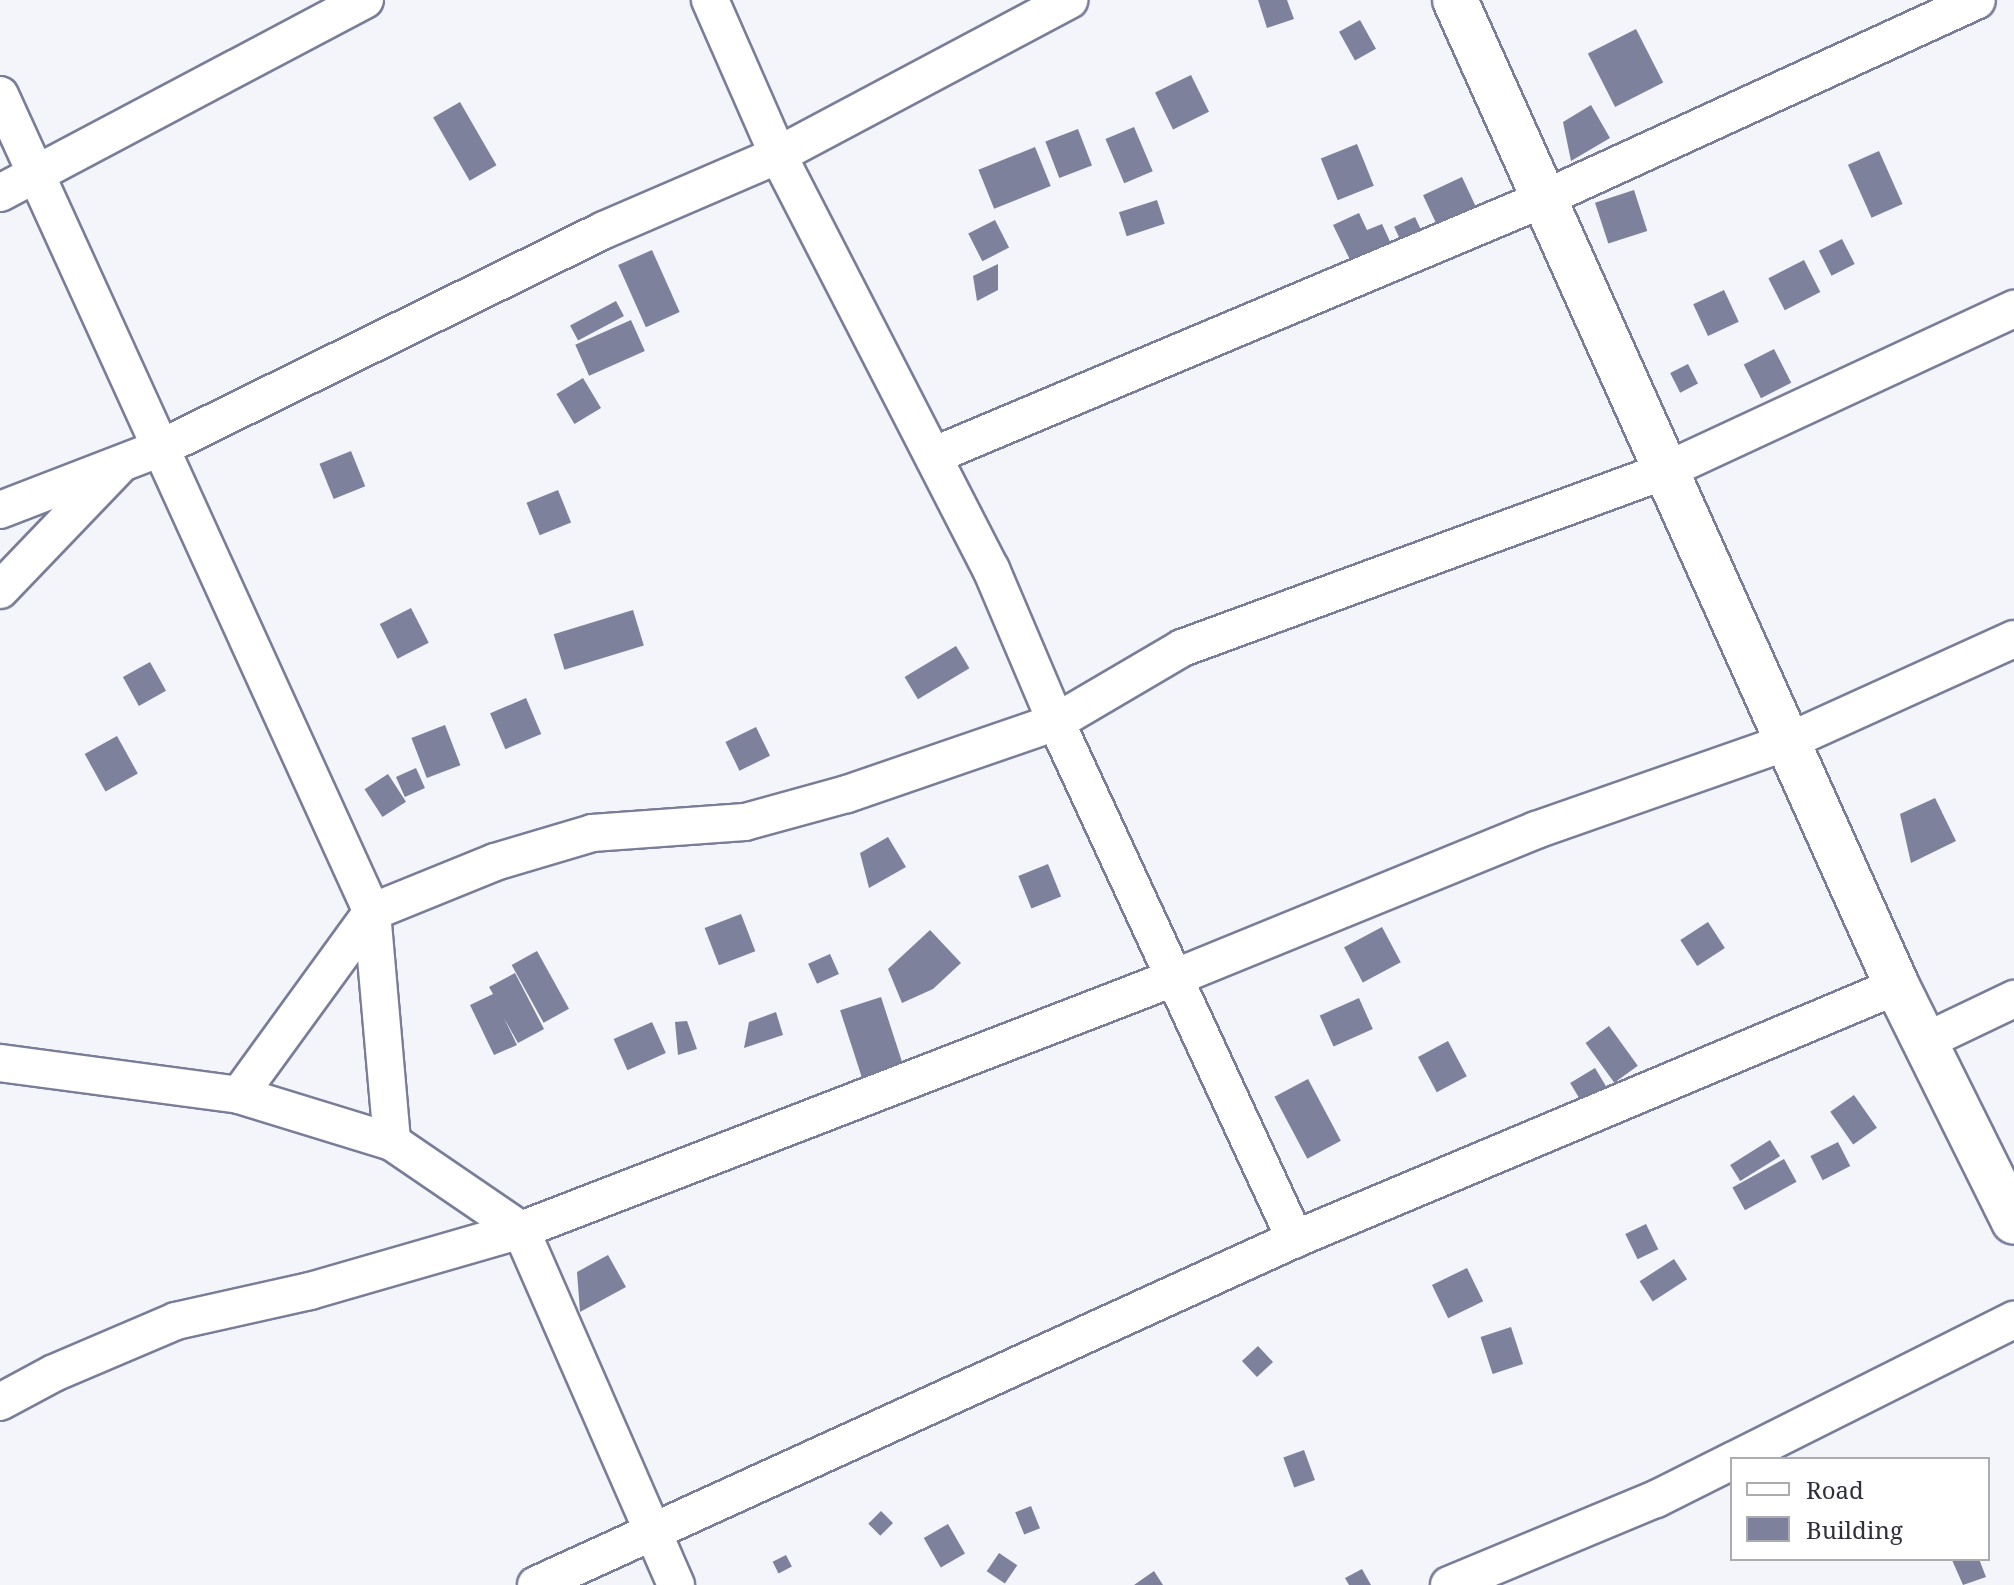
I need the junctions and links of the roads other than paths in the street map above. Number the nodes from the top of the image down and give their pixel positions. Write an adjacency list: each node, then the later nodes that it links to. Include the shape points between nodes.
1 (365, 0): 8 (street)
2 (710, 0): 7 (street)
3 (1069, 0): 7 (street)
4 (1455, 0): 10 (street)
5 (1977, 0): 10 (street)
6 (0, 95): 8 (street)
7 (778, 155): 12 (street, via 604,230); 13 (street)
8 (40, 176): 9 (street); 12 (street)
9 (0, 193)
10 (1543, 199): 13 (street); 15 (street)
11 (2014, 309): 15 (street)
12 (163, 447): 14 (street); 21 (street)
13 (935, 455): 19 (street)
14 (121, 464): 16 (street); 17 (street)
15 (1667, 470): 19 (street, via 1182,648); 20 (street)
16 (0, 510)
17 (0, 590)
18 (2014, 639): 20 (street)
19 (1056, 722): 21 (street, via 847,794 745,822 592,833 495,862); 22 (street)
20 (1787, 742): 22 (street, via 1536,830); 23 (street)
21 (372, 912): 27 (street); 28 (street)
22 (1176, 977): 30 (street); 31 (street)
23 (1897, 986): 25 (street); 31 (street)
24 (2014, 999): 25 (street)
25 (1926, 1041): 29 (street)
26 (0, 1063): 27 (street)
27 (239, 1095): 28 (street)
28 (392, 1142): 30 (street)
29 (2014, 1222)
30 (521, 1230): 33 (street, via 310,1291 176,1321); 36 (street)
31 (1295, 1239): 36 (street)
32 (2014, 1320): 34 (street)
33 (0, 1402)
34 (1740, 1457)
35 (1730, 1462): 39 (street, via 1656,1499)
36 (653, 1535): 37 (street); 38 (street)
37 (536, 1585)
38 (676, 1585)
39 (1449, 1585)

